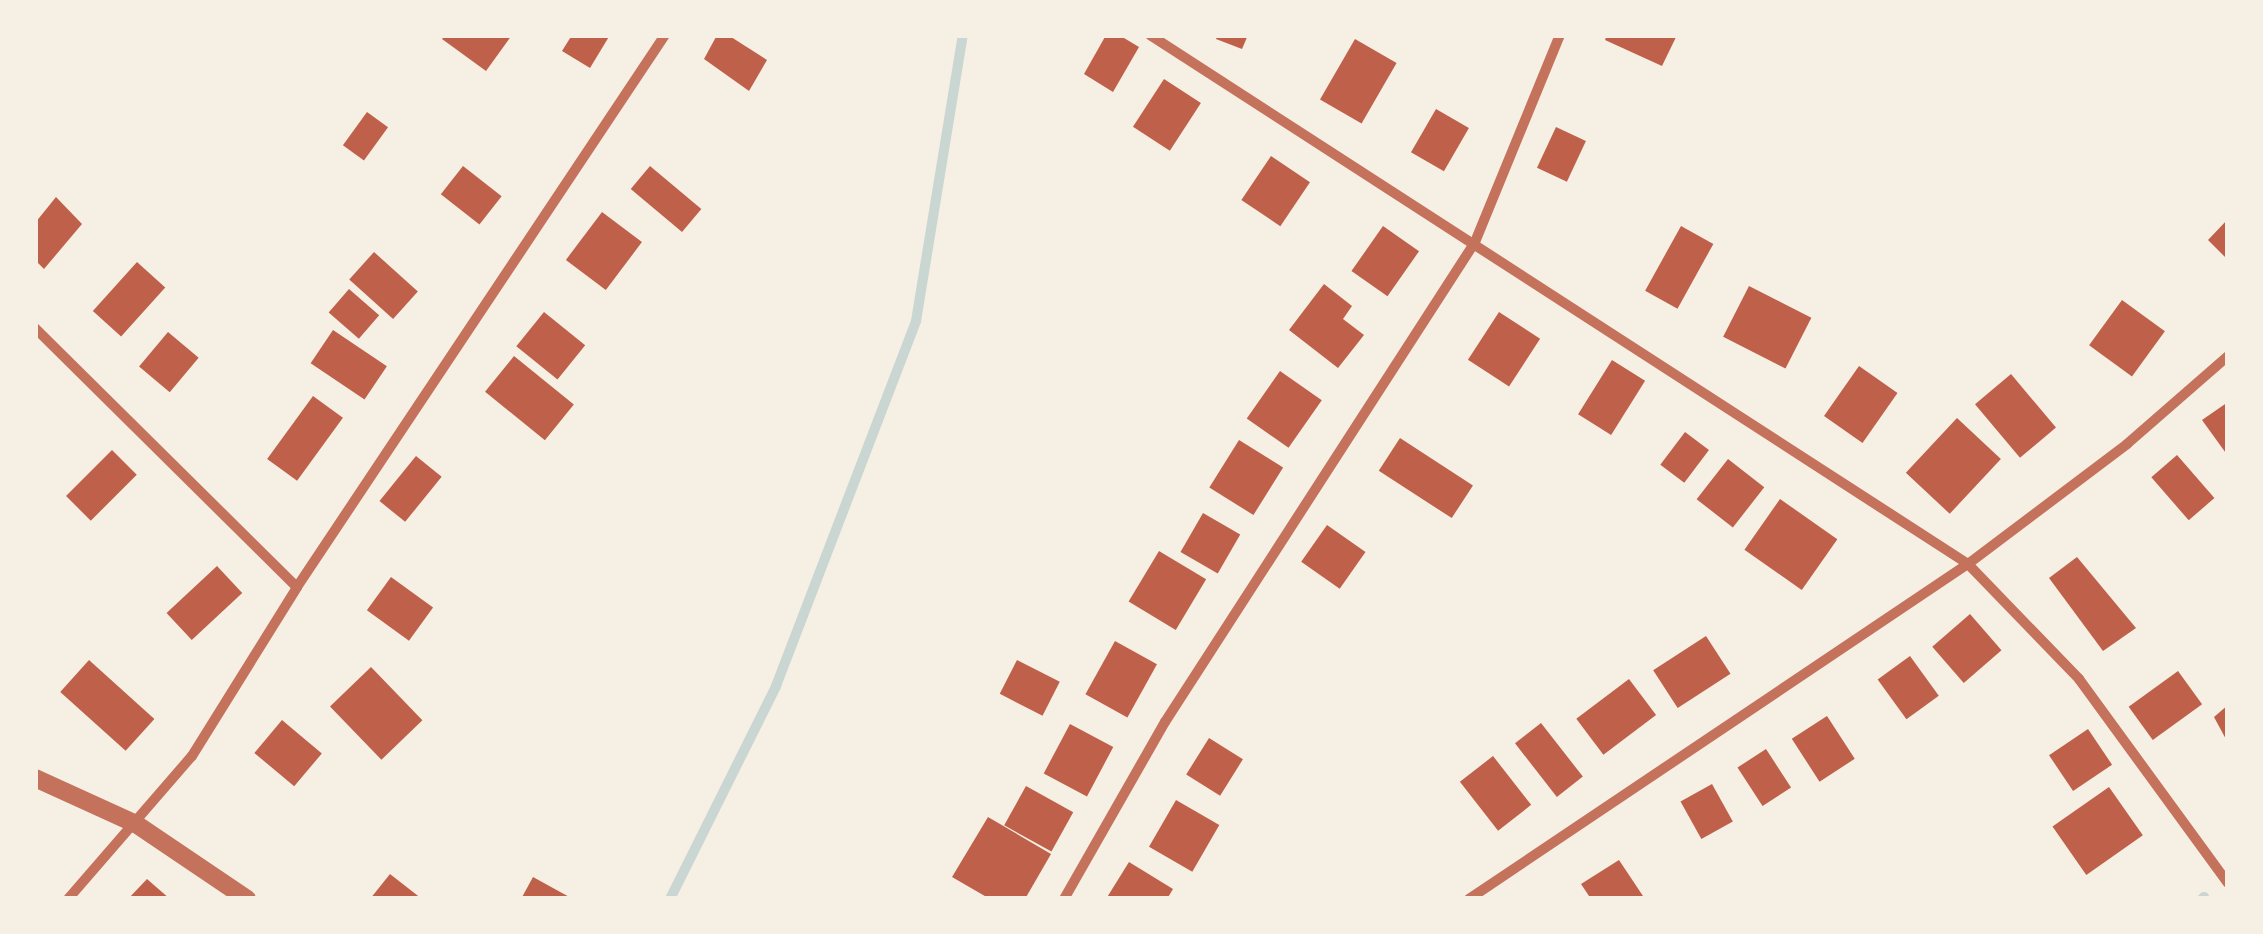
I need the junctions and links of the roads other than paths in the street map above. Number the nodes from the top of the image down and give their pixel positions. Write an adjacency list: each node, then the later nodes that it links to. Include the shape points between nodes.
1 (665, 35): 8 (street)
2 (1150, 35): 4 (street)
3 (1560, 35): 4 (street)
4 (1475, 242): 7 (street); 14 (street, via 1165,722)
5 (35, 328): 8 (street)
6 (2228, 356): 7 (street, via 2127,444)
7 (1968, 564): 11 (street, via 2079,678); 15 (street)
8 (297, 586): 10 (street, via 192,756)
9 (35, 778): 10 (street)
10 (136, 824): 12 (street); 13 (street)
11 (2228, 884)
12 (68, 899)
13 (247, 899)
14 (1064, 899)
15 (1469, 899)

